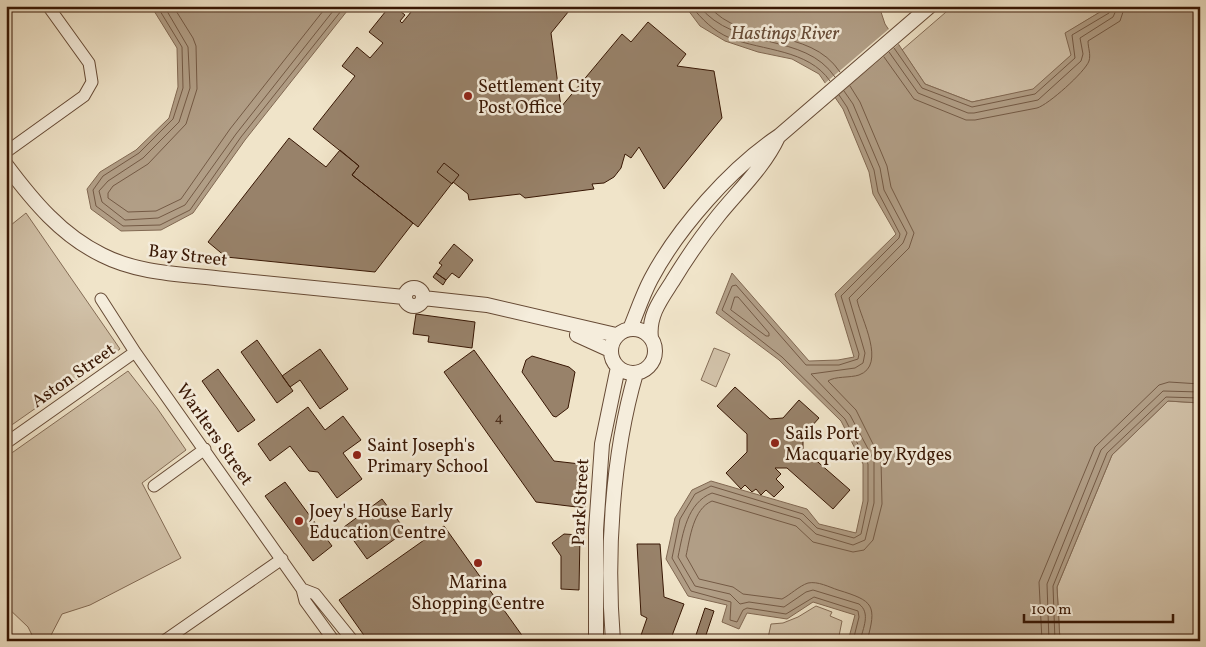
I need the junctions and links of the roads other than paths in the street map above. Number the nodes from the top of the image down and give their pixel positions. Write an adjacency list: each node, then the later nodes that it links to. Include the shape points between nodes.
1 (48, 6): 4 (street, via 89,63 92,82 84,96)
2 (930, 6): 3 (street)
3 (779, 136): 8 (street, via 760,149 687,224 650,280); 10 (street, via 769,156 702,236 656,306 650,325)
4 (6, 152)
5 (6, 165): 7 (street, Bay Street, via 59,227 102,255 119,262 160,273 404,297 409,305 416,306)
6 (101, 298): 12 (street, Warlters Street)
7 (429, 298): 9 (street, Bay Street, via 487,305); 11 (street, Bay Street, via 572,333)
8 (630, 328): 9 (street); 10 (street, via 645,332)
9 (616, 335): 11 (street)
10 (651, 338): 14 (street, via 654,359 644,371)
11 (610, 350): 13 (street, via 611,358)
12 (135, 352): 15 (street, Aston Street); 16 (street, Warlters Street)
13 (618, 367): 14 (street, via 628,373); 23 (street, Park Street, via 602,444 596,530)
14 (636, 373): 24 (street, Park Street, via 624,417 615,482 611,595)
15 (6, 443)
16 (206, 449): 17 (street); 18 (street, Warlters Street)
17 (154, 486)
18 (282, 559): 19 (street, Warlters Street); 20 (street)
19 (302, 589): 21 (street, Warlters Street, via 305,601); 22 (street, Warlters Street, via 315,594)
20 (164, 641)
21 (334, 641)
22 (353, 641)
23 (596, 641)
24 (613, 641)

